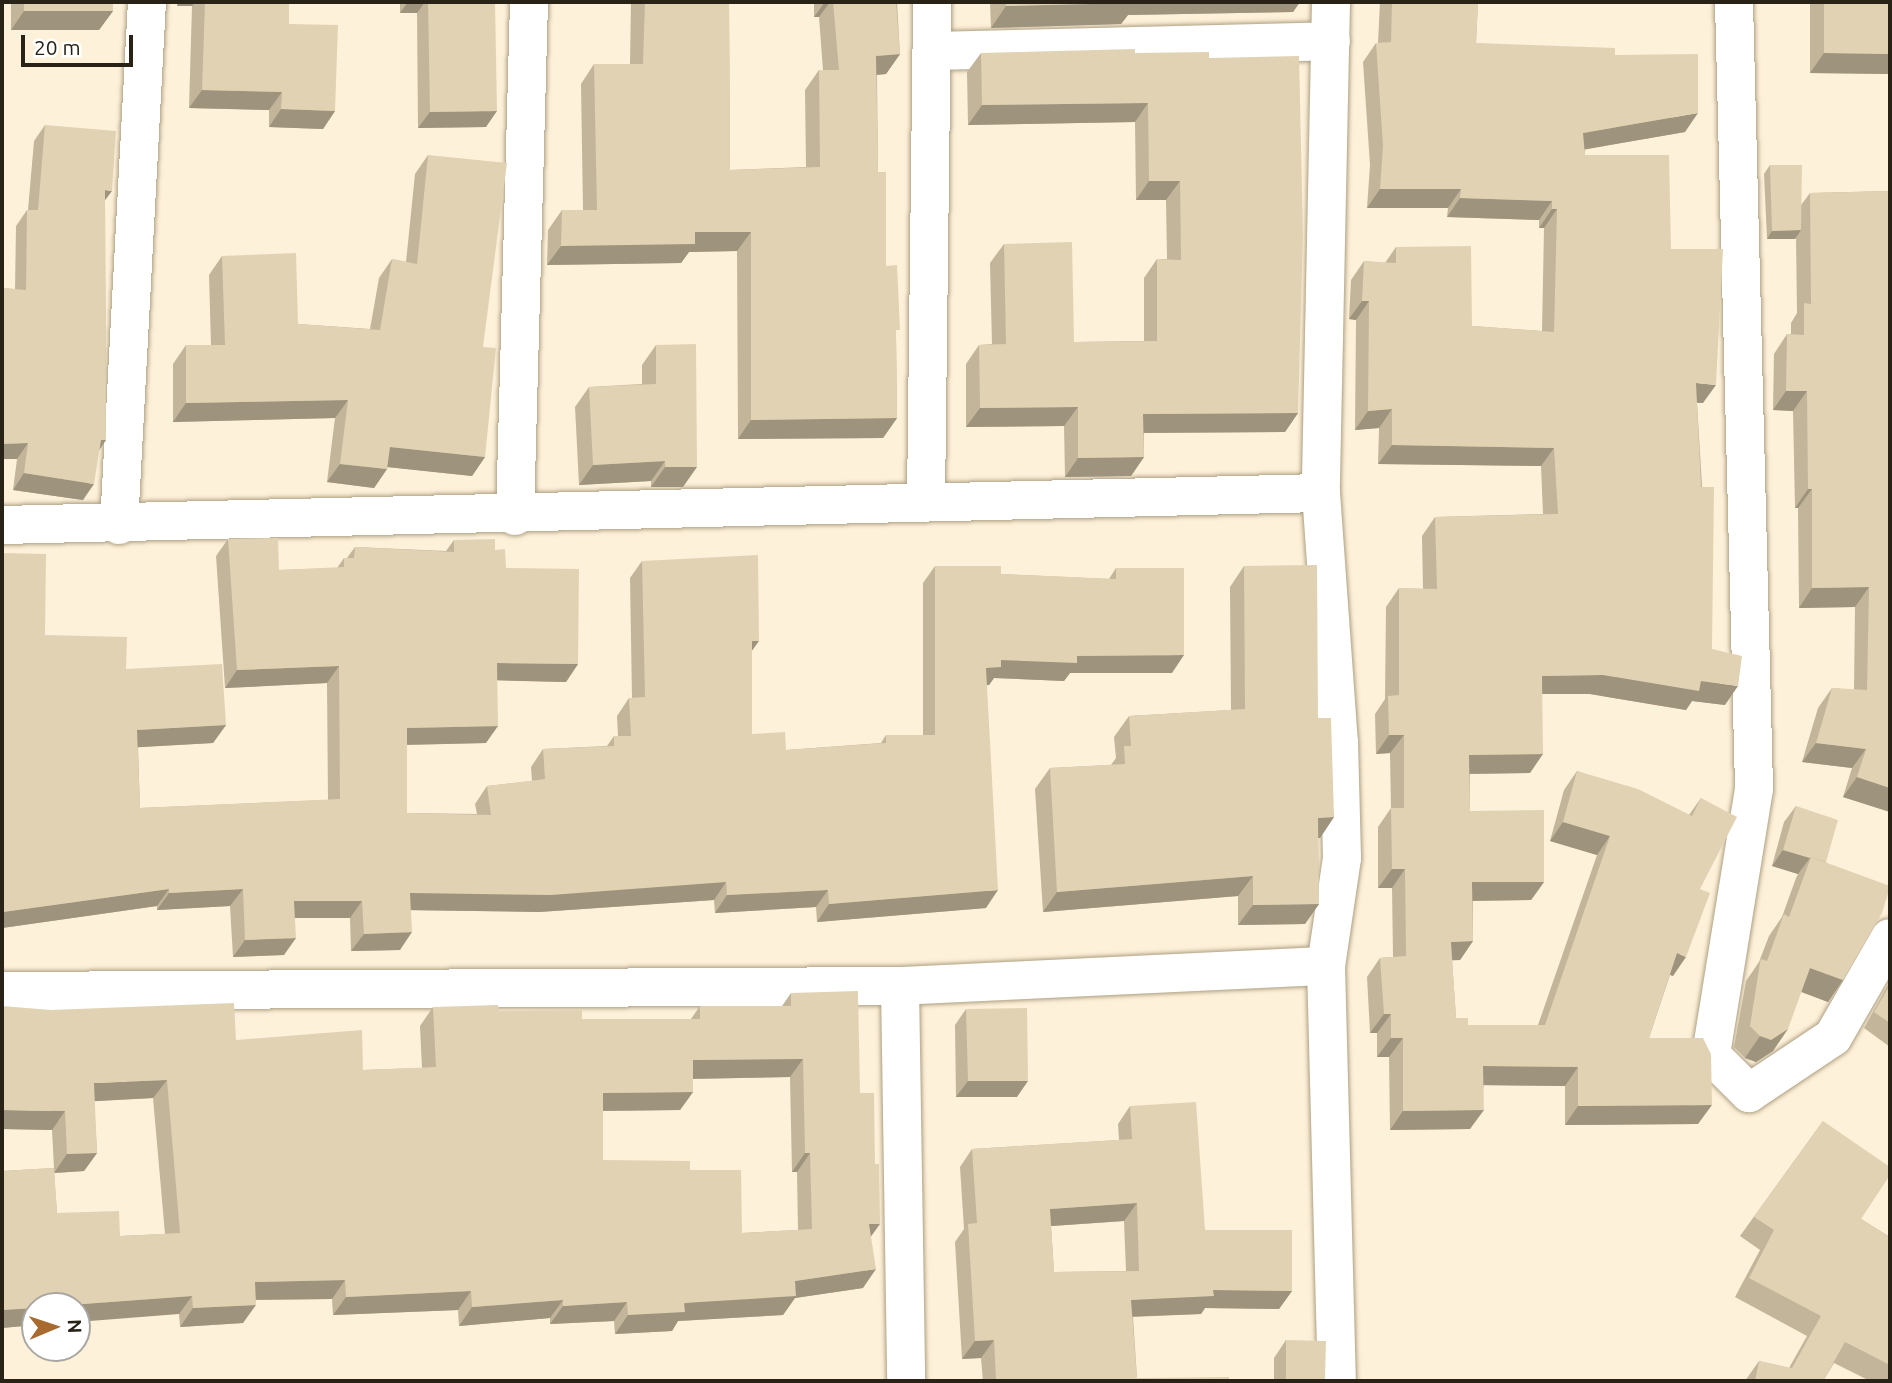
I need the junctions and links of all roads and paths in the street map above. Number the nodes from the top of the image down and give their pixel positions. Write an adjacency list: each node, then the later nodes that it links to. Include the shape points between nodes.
1 (147, 2): 12 (street)
2 (529, 2): 10 (street)
3 (932, 2): 7 (street)
4 (1331, 2): 6 (street)
5 (1734, 2): 13 (street, via 1754,789 1711,1055 1749,1093 1833,1037)
6 (1331, 41): 7 (street); 8 (street)
7 (932, 51): 9 (street)
8 (1321, 493): 9 (street); 14 (street, via 1339,742 1342,858)
9 (926, 501): 10 (street)
10 (515, 516): 12 (street)
11 (2, 525): 12 (street)
12 (119, 525)
13 (1890, 938)
14 (1326, 966): 15 (street); 18 (street)
15 (900, 986): 16 (street); 17 (street)
16 (2, 991)
17 (906, 1381)
18 (1337, 1381)

